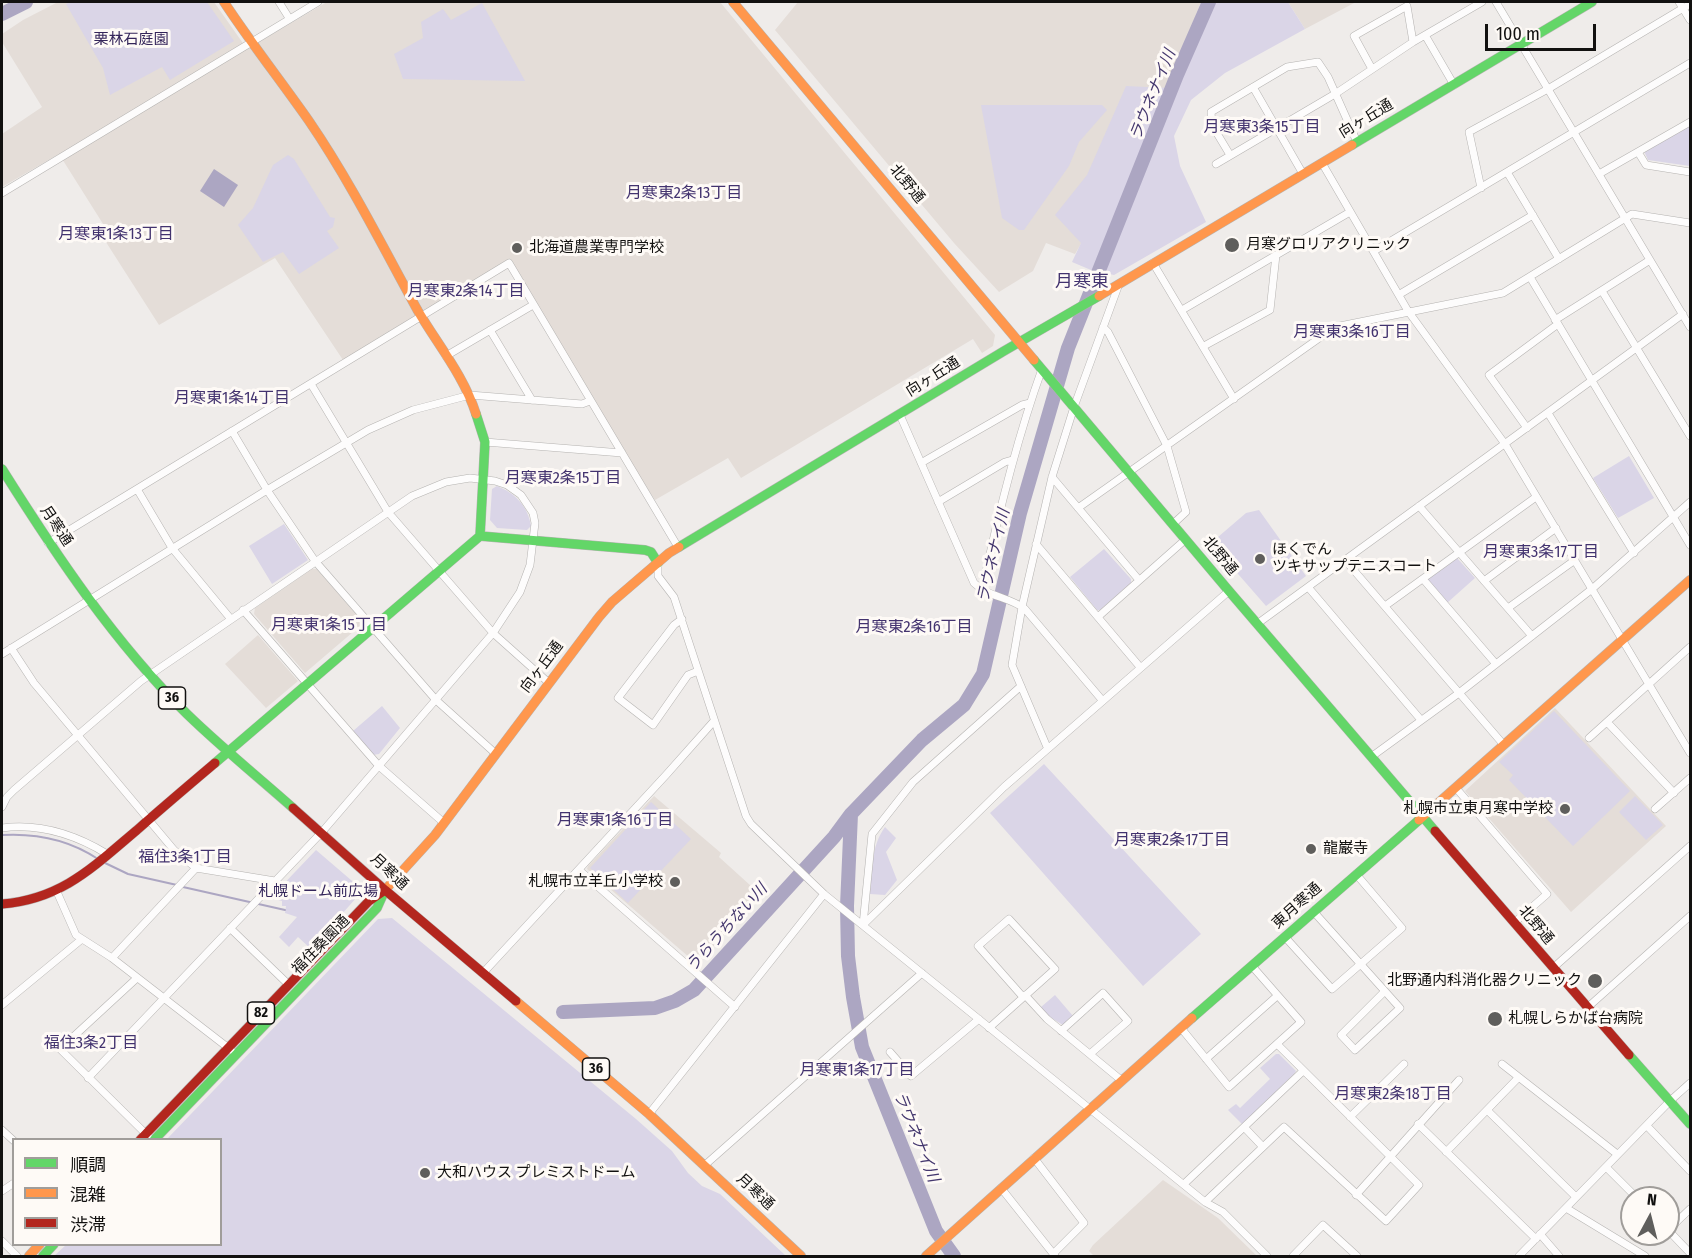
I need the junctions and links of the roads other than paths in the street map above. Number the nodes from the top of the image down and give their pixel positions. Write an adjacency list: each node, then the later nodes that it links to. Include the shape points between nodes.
1 (224, 2): 14 (main road)
2 (279, 2): 11 (street)
3 (318, 2): 11 (street)
4 (734, 2): 59 (main road, 北野通)
5 (1482, 2): 13 (street)
6 (1496, 2): 16 (street)
7 (1592, 2): 16 (main road, 向ヶ丘通)
8 (1679, 2): 10 (street)
9 (1690, 4): 10 (street)
10 (1683, 9): 12 (street); 21 (street)
11 (290, 18): 14 (street)
12 (1690, 20)
13 (1425, 35): 15 (street); 19 (street)
14 (250, 41): 36 (street); 54 (main road, via 333,159)
15 (1413, 42): 18 (street); 18 (street, via 1407,6 1354,36)
16 (1521, 43): 19 (main road, 向ヶ丘通); 21 (street)
17 (1690, 63): 25 (street)
18 (1372, 69): 22 (street)
19 (1454, 85): 26 (main road, 向ヶ丘通)
20 (1252, 87): 22 (street, via 1287,67 1318,62); 24 (street); 28 (street, via 1211,112 1212,125)
21 (1548, 89): 25 (street); 35 (street, via 1469,132)
22 (1335, 94): 24 (street); 26 (street)
23 (1690, 122): 27 (street)
24 (1277, 127): 28 (street); 33 (street)
25 (1574, 132): 31 (street); 34 (street)
26 (1357, 142): 29 (main road, 向ヶ丘通)
27 (1638, 152): 32 (street, via 1646,165); 34 (street)
28 (1230, 156): 30 (street)
29 (1322, 163): 33 (main road, 向ヶ丘通); 37 (street)
30 (1216, 164)
31 (1507, 172): 35 (street); 38 (street)
32 (1690, 172)
33 (1303, 174): 45 (main road, 向ヶ丘通)
34 (1599, 174): 39 (street)
35 (1481, 188): 41 (street)
36 (2, 192)
37 (1350, 212): 41 (street); 42 (street)
38 (1533, 215): 43 (street); 49 (street)
39 (1625, 218): 40 (street, via 1632,214); 43 (street); 44 (street)
40 (1690, 223)
41 (1374, 251): 49 (street)
42 (1276, 255): 51 (street); 60 (street, via 1270,310)
43 (1559, 259): 46 (street)
44 (1650, 260): 48 (street); 53 (street)
45 (1154, 263): 47 (main road, 向ヶ丘通); 51 (street)
46 (1530, 277): 52 (street, via 1503,293); 55 (street)
47 (1119, 284): 56 (street); 59 (main road, 向ヶ丘通)
48 (1602, 291): 55 (street); 61 (street)
49 (1400, 294): 52 (street)
50 (532, 305): 54 (street, via 509,263); 58 (street); 69 (street)
51 (1182, 310): 60 (street)
52 (1408, 311): 67 (street, via 1335,327); 79 (street)
53 (1683, 314): 57 (street); 61 (street)
54 (422, 317): 62 (main road); 65 (street)
55 (1557, 322): 64 (street); 74 (street, via 1489,375)
56 (1103, 327): 71 (street); 80 (street)
57 (1690, 327)
58 (490, 330): 62 (street); 68 (street)
59 (1020, 342): 63 (main road, 北野通); 73 (main road, 向ヶ丘通)
60 (1204, 346): 67 (street)
61 (1637, 348): 64 (street); 76 (street)
62 (446, 356): 66 (main road)
63 (1044, 371): 70 (street); 71 (main road, 北野通)
64 (1592, 381): 72 (street); 96 (street)
65 (311, 384): 75 (street); 78 (street)
66 (470, 395): 68 (street); 77 (main road); 78 (street, via 413,410)
67 (1234, 399): 80 (street)
68 (532, 400): 69 (street, via 582,404)
69 (590, 400): 81 (street)
70 (1030, 403): 82 (street); 83 (street)
71 (1072, 405): 85 (main road, 北野通); 86 (street)
72 (1548, 412): 74 (street); 108 (street)
73 (900, 415): 83 (street); 105 (main road, 向ヶ丘通)
74 (1527, 428): 79 (street)
75 (232, 431): 88 (street); 89 (street)
76 (1690, 436)
77 (485, 442): 81 (street); 87 (main road)
78 (348, 443): 89 (street); 95 (street)
79 (1505, 444): 90 (street); 93 (street)
80 (1167, 446): 85 (street); 97 (street, via 1186,512)
81 (622, 453): 105 (street)
82 (1012, 460): 91 (street); 120 (street)
83 (921, 463): 91 (street)
84 (2, 469): 102 (main road, 月寒通 / 36)
85 (1130, 472): 94 (street); 97 (main road, 北野通)
86 (1052, 477): 94 (street); 103 (street)
87 (484, 479): 95 (street, via 438,485); 99 (main road); 101 (street, via 507,485 521,495 533,513)
88 (137, 489): 102 (street); 106 (street)
89 (267, 490): 106 (street); 111 (street)
90 (1536, 497): 98 (street); 107 (street)
91 (938, 502): 120 (street, via 974,583)
92 (1690, 502): 96 (street)
93 (1419, 506): 107 (street); 109 (street)
94 (1078, 508): 115 (street)
95 (388, 512): 111 (street); 113 (street)
96 (1674, 517): 104 (street); 108 (street)
97 (1173, 524): 100 (main road, 北野通)
98 (1556, 528): 110 (street); 117 (street)
99 (480, 536): 101 (main road); 113 (main road)
100 (1186, 539): 115 (street); 121 (main road, 北野通)
101 (534, 540): 112 (main road, via 645,550); 132 (street, via 520,592)
102 (48, 543): 122 (main road, 月寒通 / 36)
103 (1036, 544): 124 (street); 127 (street)
104 (1690, 546)
105 (678, 547): 112 (main road, 向ヶ丘通)
106 (172, 548): 122 (street); 128 (street)
107 (1459, 552): 114 (street); 117 (street)
108 (1634, 553): 119 (street)
109 (1345, 560): 118 (street); 123 (street)
110 (1575, 560): 119 (street); 125 (street)
111 (315, 561): 126 (street); 131 (street)
112 (658, 563): 129 (street, via 658,576 674,597); 143 (main road, 向ヶ丘通, via 612,602)
113 (438, 571): 131 (main road); 132 (street)
114 (1423, 579): 123 (street); 138 (street)
115 (1139, 580): 127 (street)
116 (1690, 580): 134 (main road, 東月寒通)
117 (1484, 581): 125 (street)
118 (1308, 587): 130 (street); 149 (street)
119 (1592, 589): 133 (street); 134 (street)
120 (982, 590): 124 (street)
121 (1228, 591): 130 (main road, 北野通); 139 (street)
122 (89, 598): 136 (street); 141 (main road, 月寒通 / 36)
123 (1385, 606): 146 (street)
124 (1022, 607): 145 (street, via 1012,665); 148 (street)
125 (1508, 608): 133 (street)
126 (243, 610): 128 (street); 142 (street)
127 (1099, 616): 139 (street)
128 (230, 618): 141 (street)
129 (682, 619): 140 (street); 140 (street, via 674,624 618,698 653,725 688,675)
130 (1257, 624): 159 (main road, 北野通)
131 (372, 627): 142 (main road); 147 (street)
132 (493, 633): 143 (street); 147 (street)
133 (1532, 636): 138 (street)
134 (1623, 639): 144 (street); 154 (main road, 東月寒通)
135 (1690, 647): 144 (street)
136 (11, 648): 137 (street); 152 (street)
137 (2, 654)
138 (1496, 664): 146 (street)
139 (1140, 667): 148 (street)
140 (698, 671): 150 (street)
141 (150, 674): 152 (street); 157 (main road, 月寒通 / 36)
142 (306, 683): 157 (main road); 160 (street)
143 (549, 683): 158 (main road, 向ヶ丘通)
144 (1649, 684): 151 (street); 156 (street)
145 (1021, 686): 155 (street); 185 (street, via 914,782 872,834)
146 (1459, 693): 149 (street); 154 (street)
147 (436, 700): 158 (street); 160 (street)
148 (1102, 700): 155 (street)
149 (1420, 720): 159 (street)
150 (714, 721): 175 (street); 180 (street, via 746,816)
151 (1607, 722): 153 (street); 163 (street)
152 (78, 736): 164 (street); 168 (street)
153 (1589, 738)
154 (1503, 744): 162 (main road, 東月寒通)
155 (1047, 747): 185 (street)
156 (1689, 749)
157 (228, 750): 168 (main road); 171 (main road, 月寒通 / 36)
158 (496, 754): 169 (main road, 向ヶ丘通)
159 (1371, 757): 167 (main road, 北野通)
160 (379, 766): 169 (street); 171 (street)
161 (1690, 778): 163 (street)
162 (1456, 788): 167 (main road, 東月寒通); 184 (street, via 1547,894)
163 (1674, 793): 166 (street)
164 (4, 794): 165 (street)
165 (2, 807)
166 (1655, 810)
167 (1421, 816): 176 (main road, 東月寒通); 184 (main road, 北野通)
168 (148, 819): 173 (main road); 174 (street, via 174,850)
169 (444, 824): 178 (main road, 向ヶ丘通)
170 (2, 828): 173 (street, via 54,830 81,840)
171 (322, 832): 177 (street); 178 (main road, 月寒通 / 36)
172 (1690, 846): 192 (street)
173 (102, 858): 179 (main road)
174 (196, 868): 177 (street); 189 (street)
175 (579, 870): 193 (street); 204 (street)
176 (1356, 874): 182 (main road, 東月寒通); 190 (street, via 1402,928)
177 (275, 881): 186 (street)
178 (385, 890): 193 (main road, 月寒通 / 36); 196 (main road, 福住桑園通 / 82, via 369,901); 213 (main road, 福住桑園通 / 82, via 377,908)
179 (57, 892): 181 (main road, via 31,901); 188 (street, via 76,935)
180 (824, 894): 185 (street); 204 (street)
181 (2, 904)
182 (1313, 911): 187 (main road, 東月寒通); 190 (street)
183 (1690, 916): 205 (street)
184 (1514, 923): 192 (main road, 北野通)
185 (863, 925): 194 (street)
186 (230, 928): 196 (street); 202 (street)
187 (1285, 937): 190 (street, via 1332,989); 191 (main road, 東月寒通)
188 (82, 939): 189 (street); 201 (street)
189 (112, 958): 195 (street)
190 (1359, 965): 197 (street)
191 (1251, 966): 200 (street); 208 (main road, 東月寒通)
192 (1553, 968): 205 (main road, 北野通)
193 (483, 973): 227 (main road, 月寒通 / 36)
194 (922, 973): 206 (street); 239 (street)
195 (137, 978): 202 (street); 219 (street, via 60,1049)
196 (289, 984): 211 (main road, 福住桑園通 / 82)
197 (1384, 992): 197 (street, via 1341,1035 1355,1050 1400,1008)
198 (2, 996): 201 (street)
199 (1024, 996): 199 (street, via 978,946 1009,919 1055,969); 207 (street); 209 (street)
200 (1277, 996): 210 (street, via 1301,1022); 215 (street)
201 (11, 997): 203 (street)
202 (164, 998): 211 (street); 219 (street)
203 (2, 1005)
204 (735, 1006): 227 (street)
205 (1588, 1007): 224 (main road, 北野通)
206 (979, 1019): 207 (street); 212 (street, via 911,1076)
207 (989, 1028): 225 (street)
208 (1181, 1028): 215 (street); 221 (main road, 東月寒通)
209 (1061, 1031): 214 (street); 214 (street, via 1103,993 1128,1021)
210 (1278, 1045): 215 (street, via 1229,1087); 218 (street)
211 (227, 1047): 213 (street); 233 (main road, 福住桑園通 / 82)
212 (890, 1052)
213 (236, 1054): 233 (main road, 福住桑園通 / 82)
214 (1090, 1054): 221 (street)
215 (1206, 1059)
216 (1404, 1064): 228 (street)
217 (1502, 1064): 220 (street)
218 (1304, 1071): 228 (street); 232 (street)
219 (88, 1078): 233 (street)
220 (1518, 1078): 226 (street); 236 (street)
221 (1121, 1080): 225 (main road, 東月寒通)
222 (1459, 1080): 229 (street)
223 (1690, 1083): 224 (street)
224 (1670, 1101): 230 (main road, 北野通); 231 (street)
225 (1089, 1109): 238 (main road, 東月寒通); 242 (street)
226 (1487, 1110): 235 (street); 246 (street)
227 (649, 1114): 239 (main road, 月寒通 / 36)
228 (1350, 1117): 237 (street)
229 (1418, 1124): 235 (street); 237 (street)
230 (1690, 1124)
231 (1647, 1126): 236 (street); 241 (street)
232 (1244, 1127): 234 (street); 242 (street)
233 (148, 1138)
234 (1263, 1147): 245 (street, via 1284,1127); 247 (street)
235 (1446, 1152): 249 (street)
236 (1617, 1154): 240 (street)
237 (1390, 1156): 245 (street); 245 (street, via 1419,1185 1386,1221)
238 (1034, 1158): 244 (main road, 東月寒通); 251 (street, via 1084,1223)
239 (705, 1166): 254 (main road, 月寒通 / 36)
240 (1606, 1167): 243 (street); 246 (street)
241 (1690, 1171)
242 (1184, 1184): 247 (street)
243 (1625, 1186)
244 (1001, 1188): 251 (street); 255 (main road, 東月寒通)
245 (1356, 1195)
246 (1576, 1197): 248 (street)
247 (1205, 1202): 256 (street, via 1223,1212)
248 (1566, 1208): 249 (street); 252 (street)
249 (1538, 1237): 259 (street); 260 (street)
250 (2, 1241): 253 (street)
251 (1054, 1255)
252 (1644, 1256)
253 (17, 1257)
254 (801, 1257)
255 (926, 1257)
256 (1267, 1257)
257 (1293, 1257): 258 (street, via 1323,1225)
258 (1357, 1257)
259 (1519, 1257)
260 (1559, 1257)

